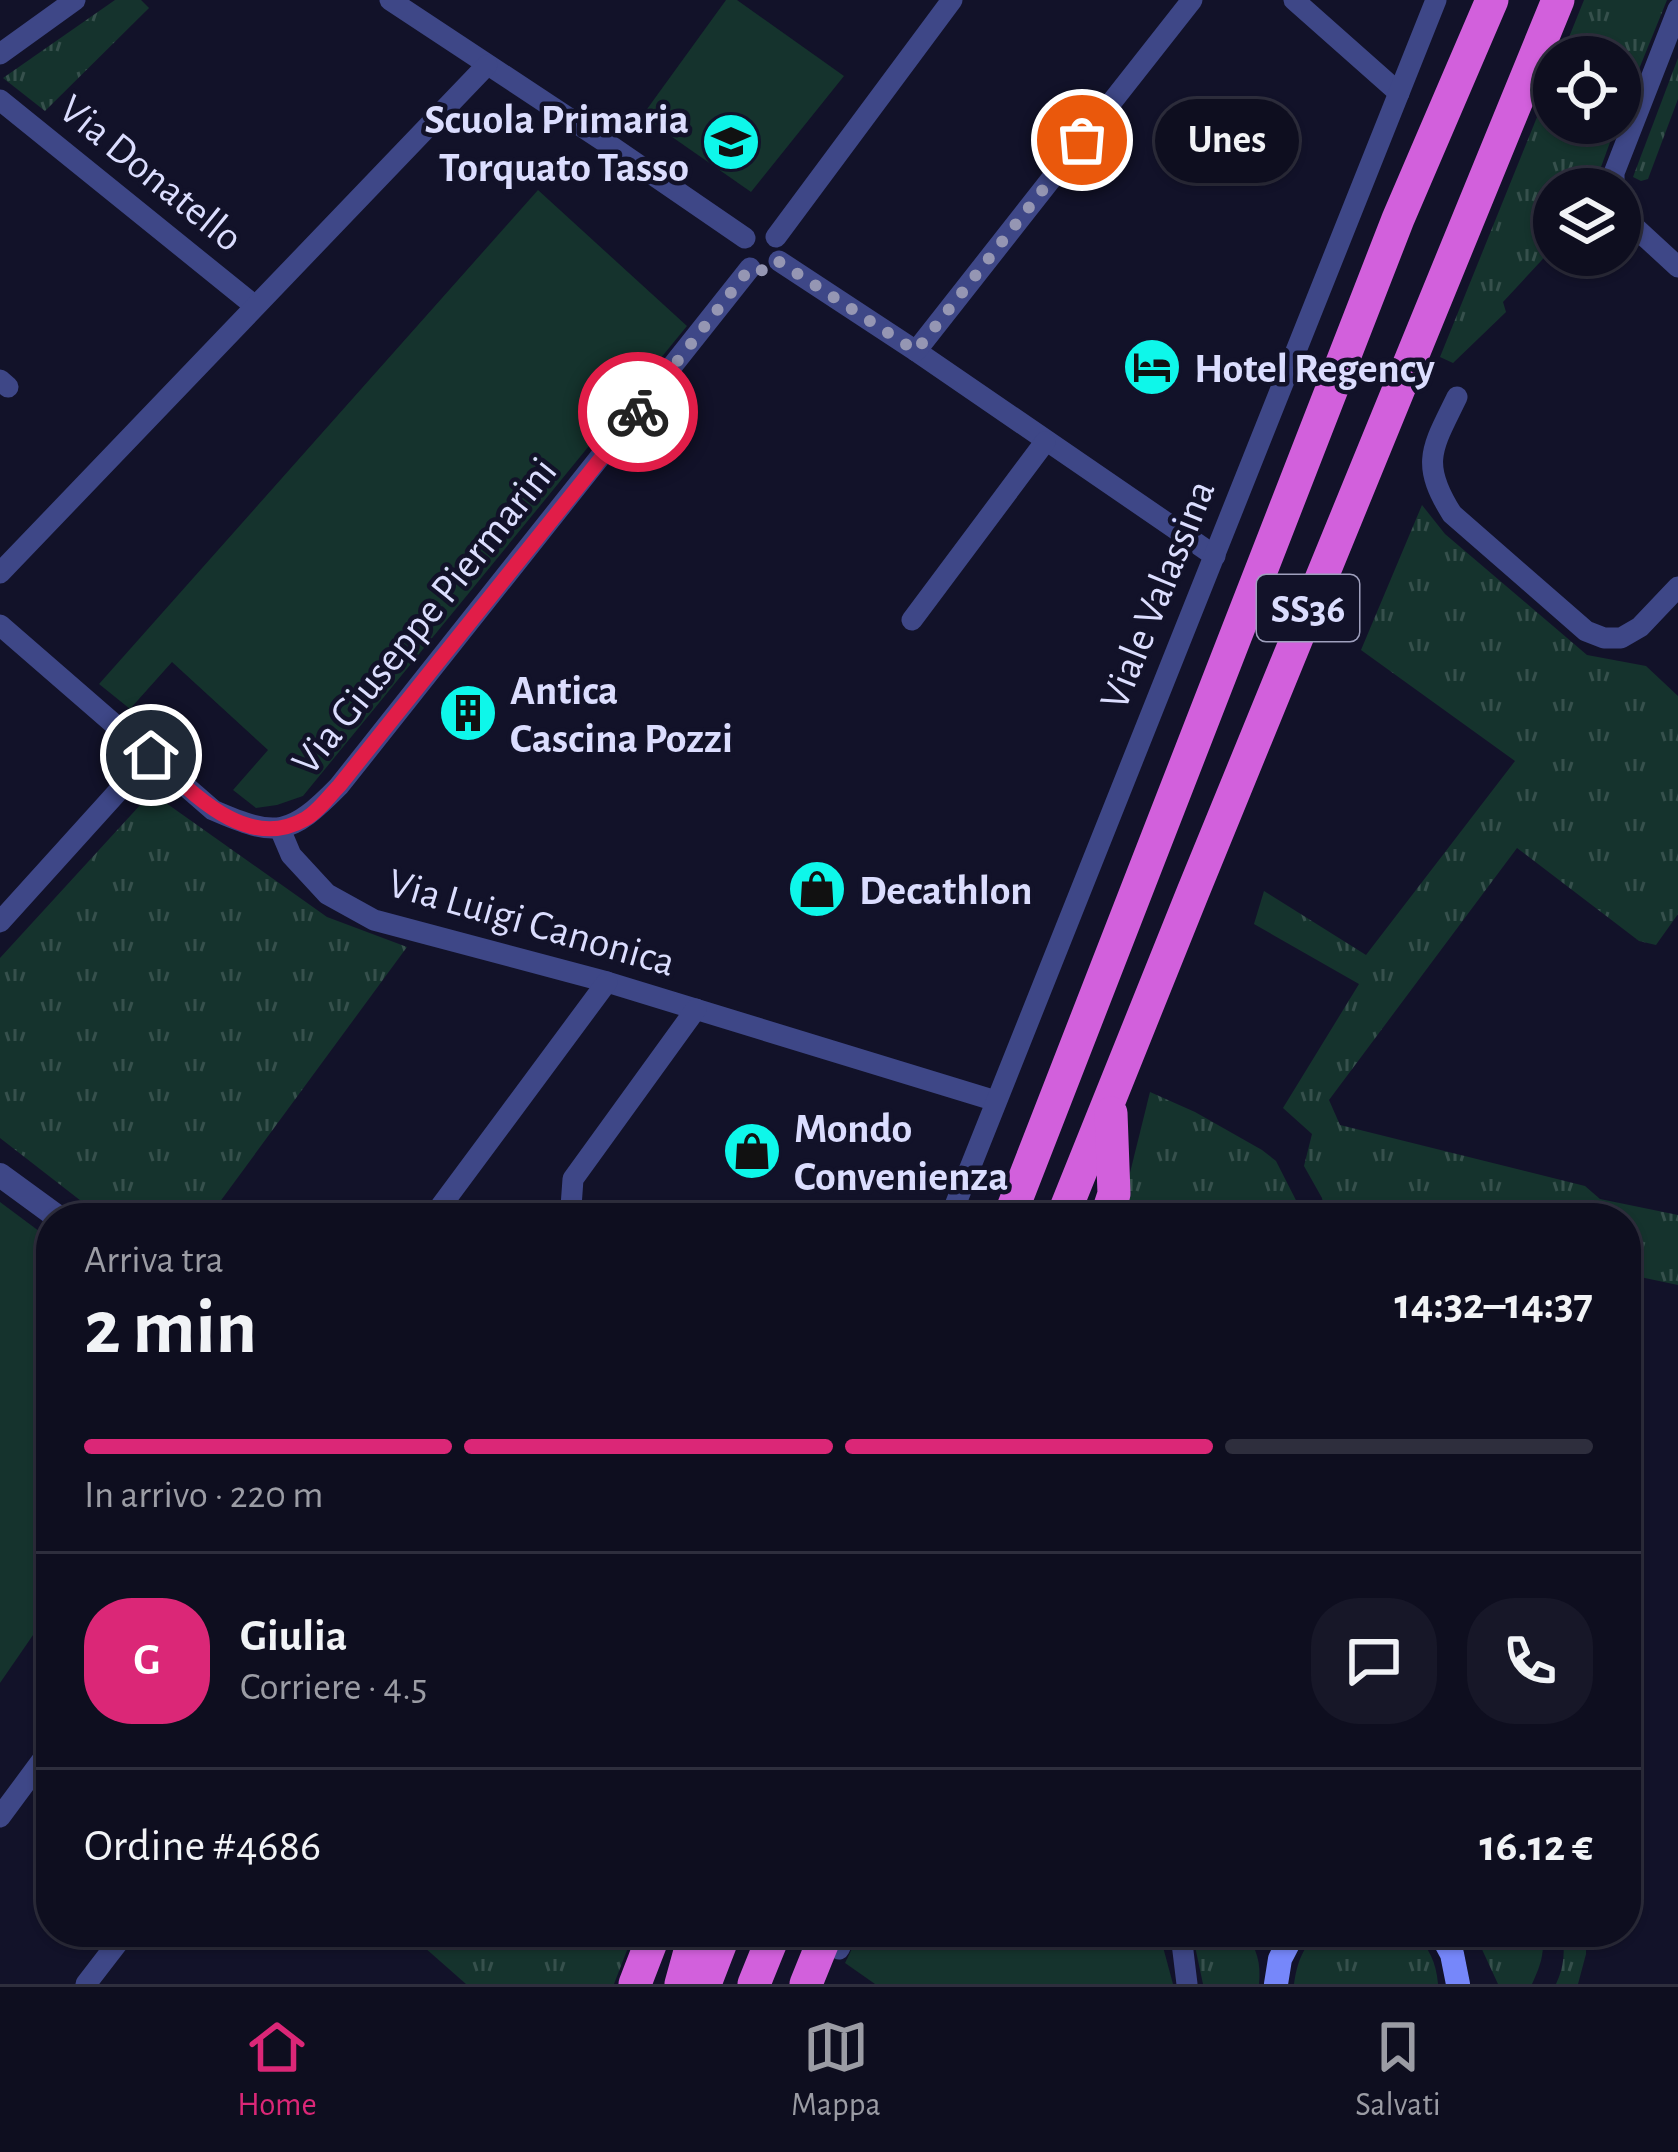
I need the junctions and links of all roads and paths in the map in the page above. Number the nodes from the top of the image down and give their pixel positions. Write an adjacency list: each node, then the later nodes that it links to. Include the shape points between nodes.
1 (75, 0): 10 (street)
2 (390, 0): 11 (street)
3 (952, 0): 16 (street)
4 (1192, 0): 22 (street)
5 (1294, 0): 12 (street)
6 (1436, 0): 12 (street, Viale Valassina)
7 (1492, 0): 42 (highway, SS36, via 1398,219)
8 (1558, 0): 35 (highway, SS36)
9 (1678, 9): 14 (street)
10 (0, 54)
11 (487, 65): 17 (street); 21 (street)
12 (1400, 93): 25 (street, Viale Valassina)
13 (0, 100): 21 (street, Via Donatello)
14 (1616, 168)
15 (1641, 232): 19 (street)
16 (776, 237): 17 (street, via 760,231); 18 (street)
17 (746, 238): 20 (street, via 741,251)
18 (778, 261): 20 (street, via 766,271); 22 (street)
19 (1678, 266)
20 (750, 268): 31 (street, Via Giuseppe Piermarini, via 339,786 308,818)
21 (255, 305): 26 (street)
22 (916, 351): 24 (street)
23 (1457, 397): 27 (street, via 1434,443 1439,494 1586,631 1621,638)
24 (1046, 442): 25 (street); 28 (street)
25 (1215, 556): 36 (street, Viale Valassina)
26 (0, 573)
27 (1678, 587)
28 (912, 620)
29 (0, 625): 30 (street)
30 (151, 755): 31 (street, via 213,810); 32 (street)
31 (280, 829): 33 (street, Via Luigi Canonica, via 291,856 327,894 374,920)
32 (0, 922)
33 (607, 982): 34 (street, Via Luigi Canonica); 39 (street)
34 (696, 1009): 36 (street, Via Luigi Canonica); 40 (street, via 572,1179)
35 (1110, 1098): 43 (highway, SS36); 44 (highway)
36 (996, 1101): 41 (street, Viale Valassina)
37 (0, 1174): 38 (street)
38 (38, 1203)
39 (443, 1203)
40 (572, 1203)
41 (956, 1203)
42 (1013, 1203)
43 (1068, 1203)
44 (1111, 1203)
45 (36, 1768): 46 (street)
46 (0, 1817)
47 (114, 1947): 57 (street)
48 (649, 1947): 58 (highway)
49 (691, 1947): 59 (highway)
50 (719, 1947): 60 (highway)
51 (769, 1947): 61 (highway)
52 (832, 1947): 62 (highway)
53 (1182, 1947): 63 (street)
54 (1288, 1947): 56 (main road)
55 (1448, 1947): 64 (main road)
56 (1276, 1976)
57 (86, 1984)
58 (635, 1984)
59 (680, 1984)
60 (705, 1984)
61 (754, 1984)
62 (806, 1984)
63 (1187, 1984)
64 (1458, 1984)

